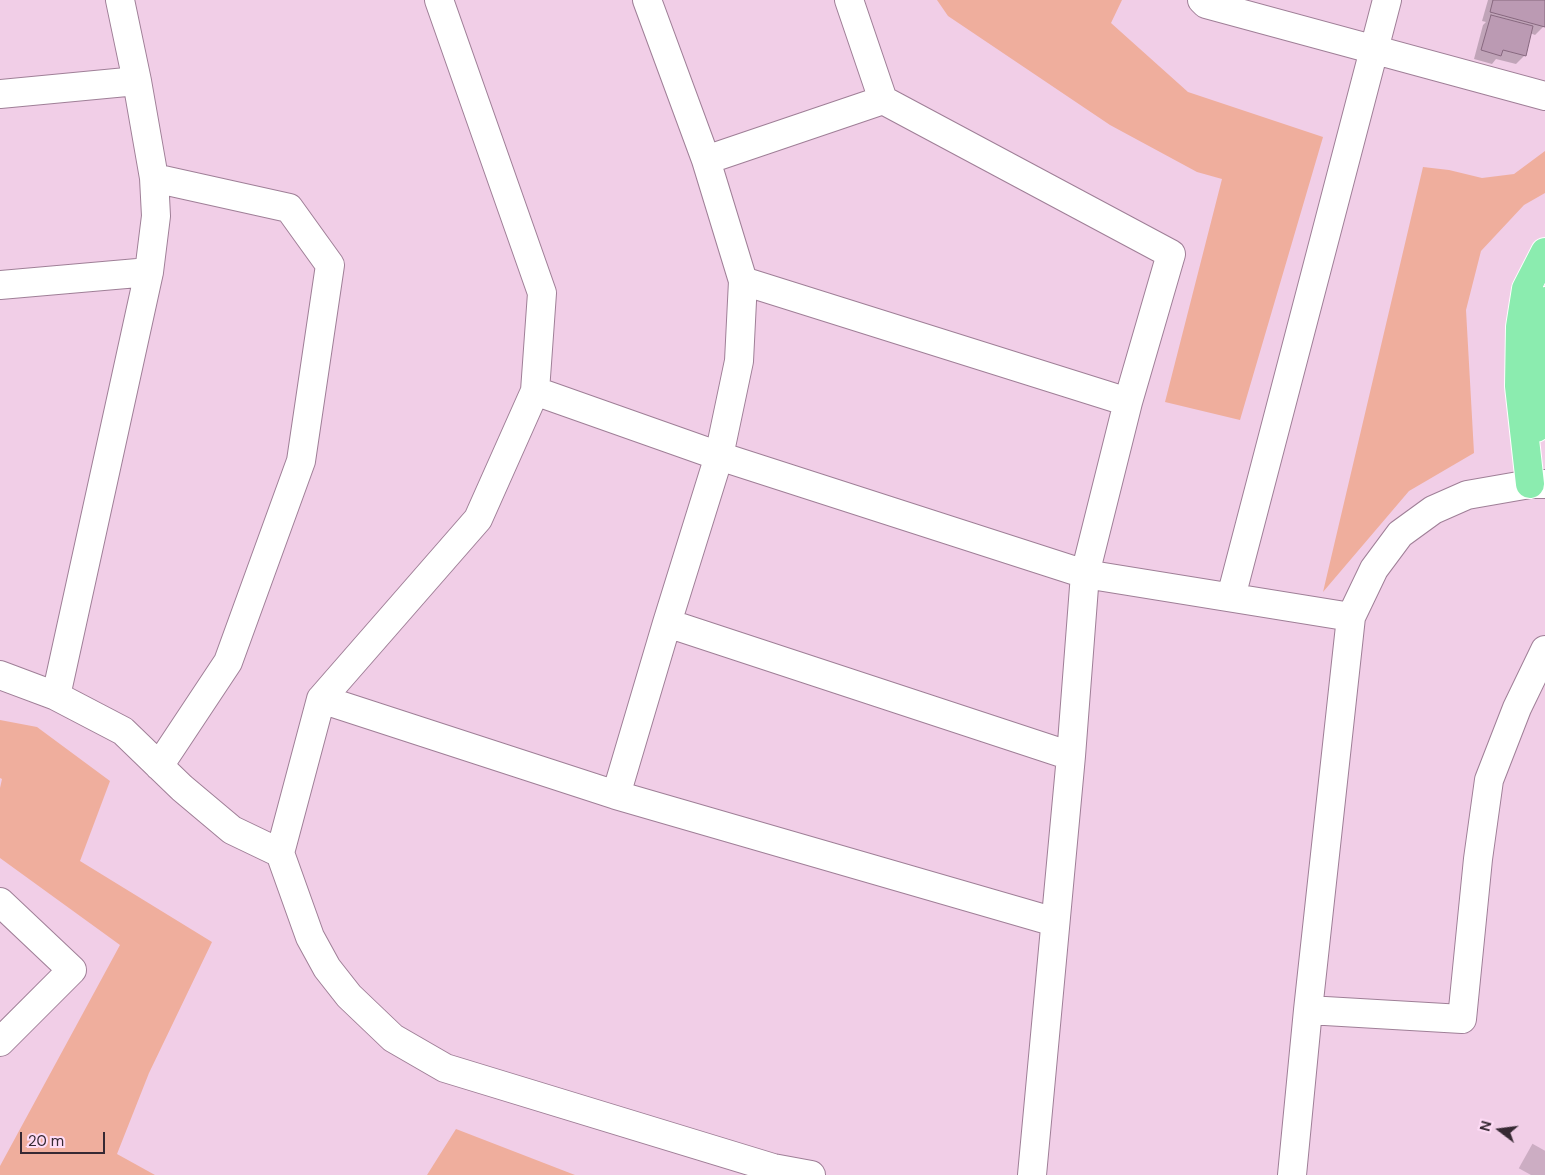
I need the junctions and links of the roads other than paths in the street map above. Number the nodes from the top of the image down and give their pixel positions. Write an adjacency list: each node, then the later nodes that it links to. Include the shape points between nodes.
1 (120, 0): 8 (street)
2 (439, 0): 19 (street, via 542,293)
3 (647, 0): 12 (street)
4 (849, 0): 11 (street)
5 (1202, 0): 7 (street, via 1206,4)
6 (1387, 0): 7 (street)
7 (1374, 50): 10 (street); 24 (street)
8 (137, 81): 9 (street); 13 (street)
9 (0, 94)
10 (1545, 96)
11 (883, 100): 12 (street); 20 (street, via 1171,254)
12 (706, 160): 16 (street)
13 (154, 178): 15 (street, via 156,216); 32 (street, via 289,208 330,265 302,461 228,662)
14 (1545, 252): 22 (highway, via 1526,289 1520,327 1519,386)
15 (149, 272): 17 (street); 29 (street)
16 (743, 281): 20 (street); 21 (street, via 739,360)
17 (0, 285)
18 (1545, 301): 22 (highway, via 1541,315)
19 (535, 391): 21 (street); 30 (street, via 478,519)
20 (1128, 402): 23 (street)
21 (719, 456): 23 (street); 26 (street)
22 (1538, 484): 25 (street, via 1467,495 1433,510 1413,524 1400,534 1374,569)
23 (1085, 574): 24 (street); 31 (street)
24 (1231, 597): 25 (street)
25 (1351, 617): 37 (street)
26 (667, 623): 31 (street); 33 (street)
27 (1545, 650): 37 (street, via 1517,708 1489,780 1462,1019)
28 (0, 675): 29 (street)
29 (56, 696): 32 (street, via 124,731)
30 (321, 699): 33 (street); 34 (street)
31 (1071, 756): 36 (street)
32 (159, 766): 34 (street, via 232,830)
33 (616, 796): 36 (street)
34 (280, 853): 39 (street, via 310,937 327,968 349,996 393,1038 445,1068 773,1168)
35 (0, 902): 38 (street, via 72,970)
36 (1055, 922): 40 (street)
37 (1308, 1010): 41 (street)
38 (0, 1042)
39 (811, 1175)
40 (1032, 1175)
41 (1292, 1175)

